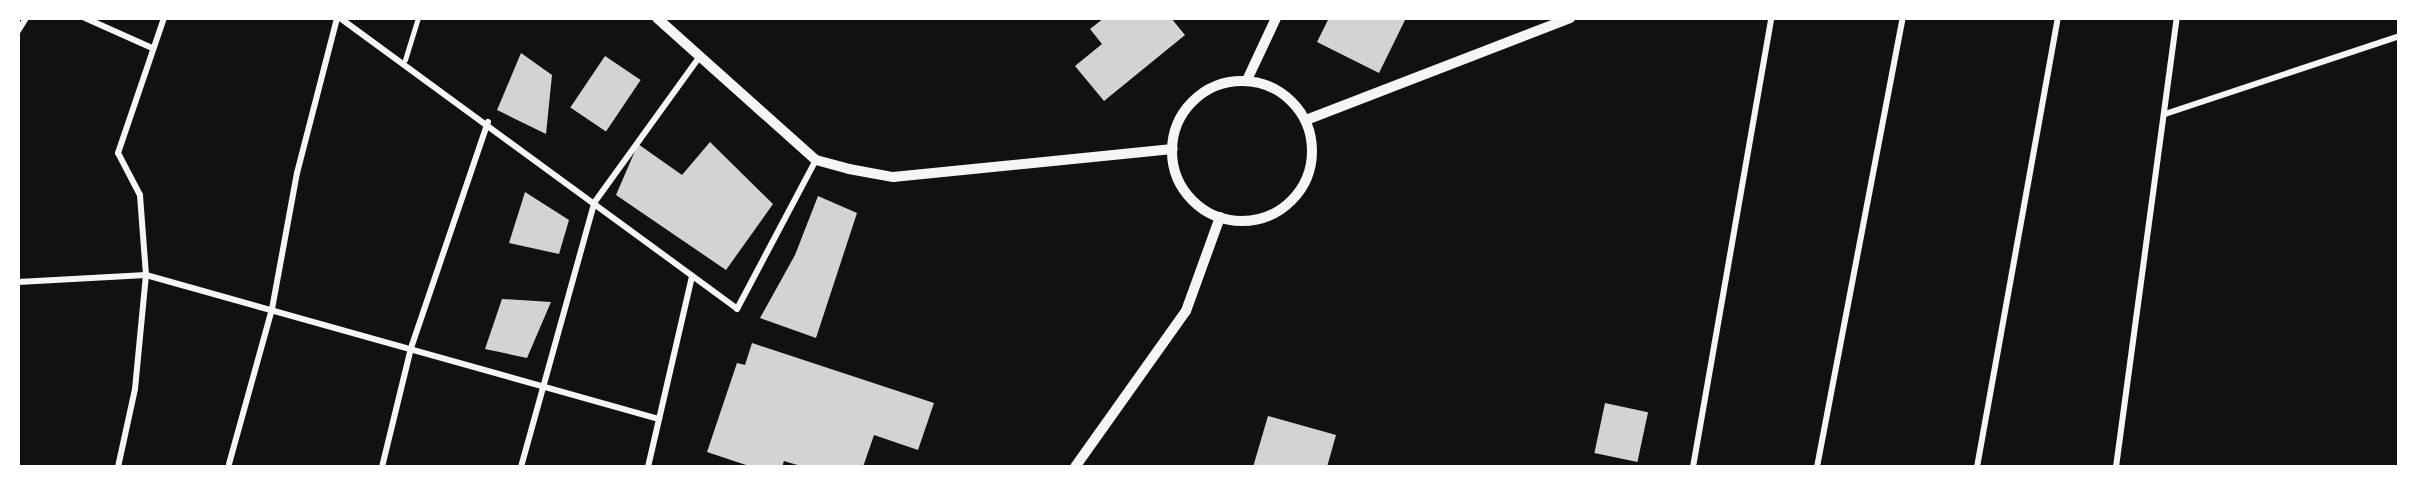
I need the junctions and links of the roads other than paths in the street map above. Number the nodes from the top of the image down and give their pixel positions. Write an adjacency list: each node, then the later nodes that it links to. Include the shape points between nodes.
1 (26, 18): 13 (street)
2 (86, 18): 15 (street)
3 (164, 18): 15 (street)
4 (339, 18): 17 (street); 29 (street, via 297,174)
5 (418, 18): 17 (lane)
6 (657, 18): 16 (street)
7 (1276, 18): 18 (street)
8 (1570, 18): 20 (street)
9 (1771, 18): 39 (street)
10 (1903, 18): 40 (street)
11 (2058, 18): 41 (street)
12 (2177, 18): 19 (street)
13 (18, 31)
14 (2399, 36): 19 (street)
15 (152, 48): 26 (street, via 118,153 140,195)
16 (698, 59): 23 (street); 24 (street)
17 (405, 60): 21 (street)
18 (1247, 80): 20 (street, via 1271,86 1292,100); 22 (street, via 1222,83 1201,94 1181,115)
19 (2165, 114): 42 (street)
20 (1306, 120): 25 (street, via 1313,143 1309,175 1297,196 1259,219)
21 (488, 123): 24 (street); 30 (street)
22 (1173, 149): 23 (street, via 893,177); 25 (street, via 1181,187)
23 (816, 160): 27 (street, via 737,309)
24 (594, 202): 27 (street); 31 (street)
25 (1220, 217): 38 (street, via 1186,311)
26 (146, 274): 28 (street); 29 (street); 34 (street, via 135,389)
27 (692, 276): 32 (street)
28 (18, 282)
29 (272, 309): 30 (street); 33 (street)
30 (411, 348): 31 (street); 35 (street)
31 (544, 386): 32 (street); 36 (street)
32 (659, 419): 37 (street)
33 (229, 464)
34 (118, 467)
35 (382, 467)
36 (521, 467)
37 (648, 467)
38 (1075, 467)
39 (1693, 467)
40 (1817, 467)
41 (1977, 467)
42 (2116, 467)

